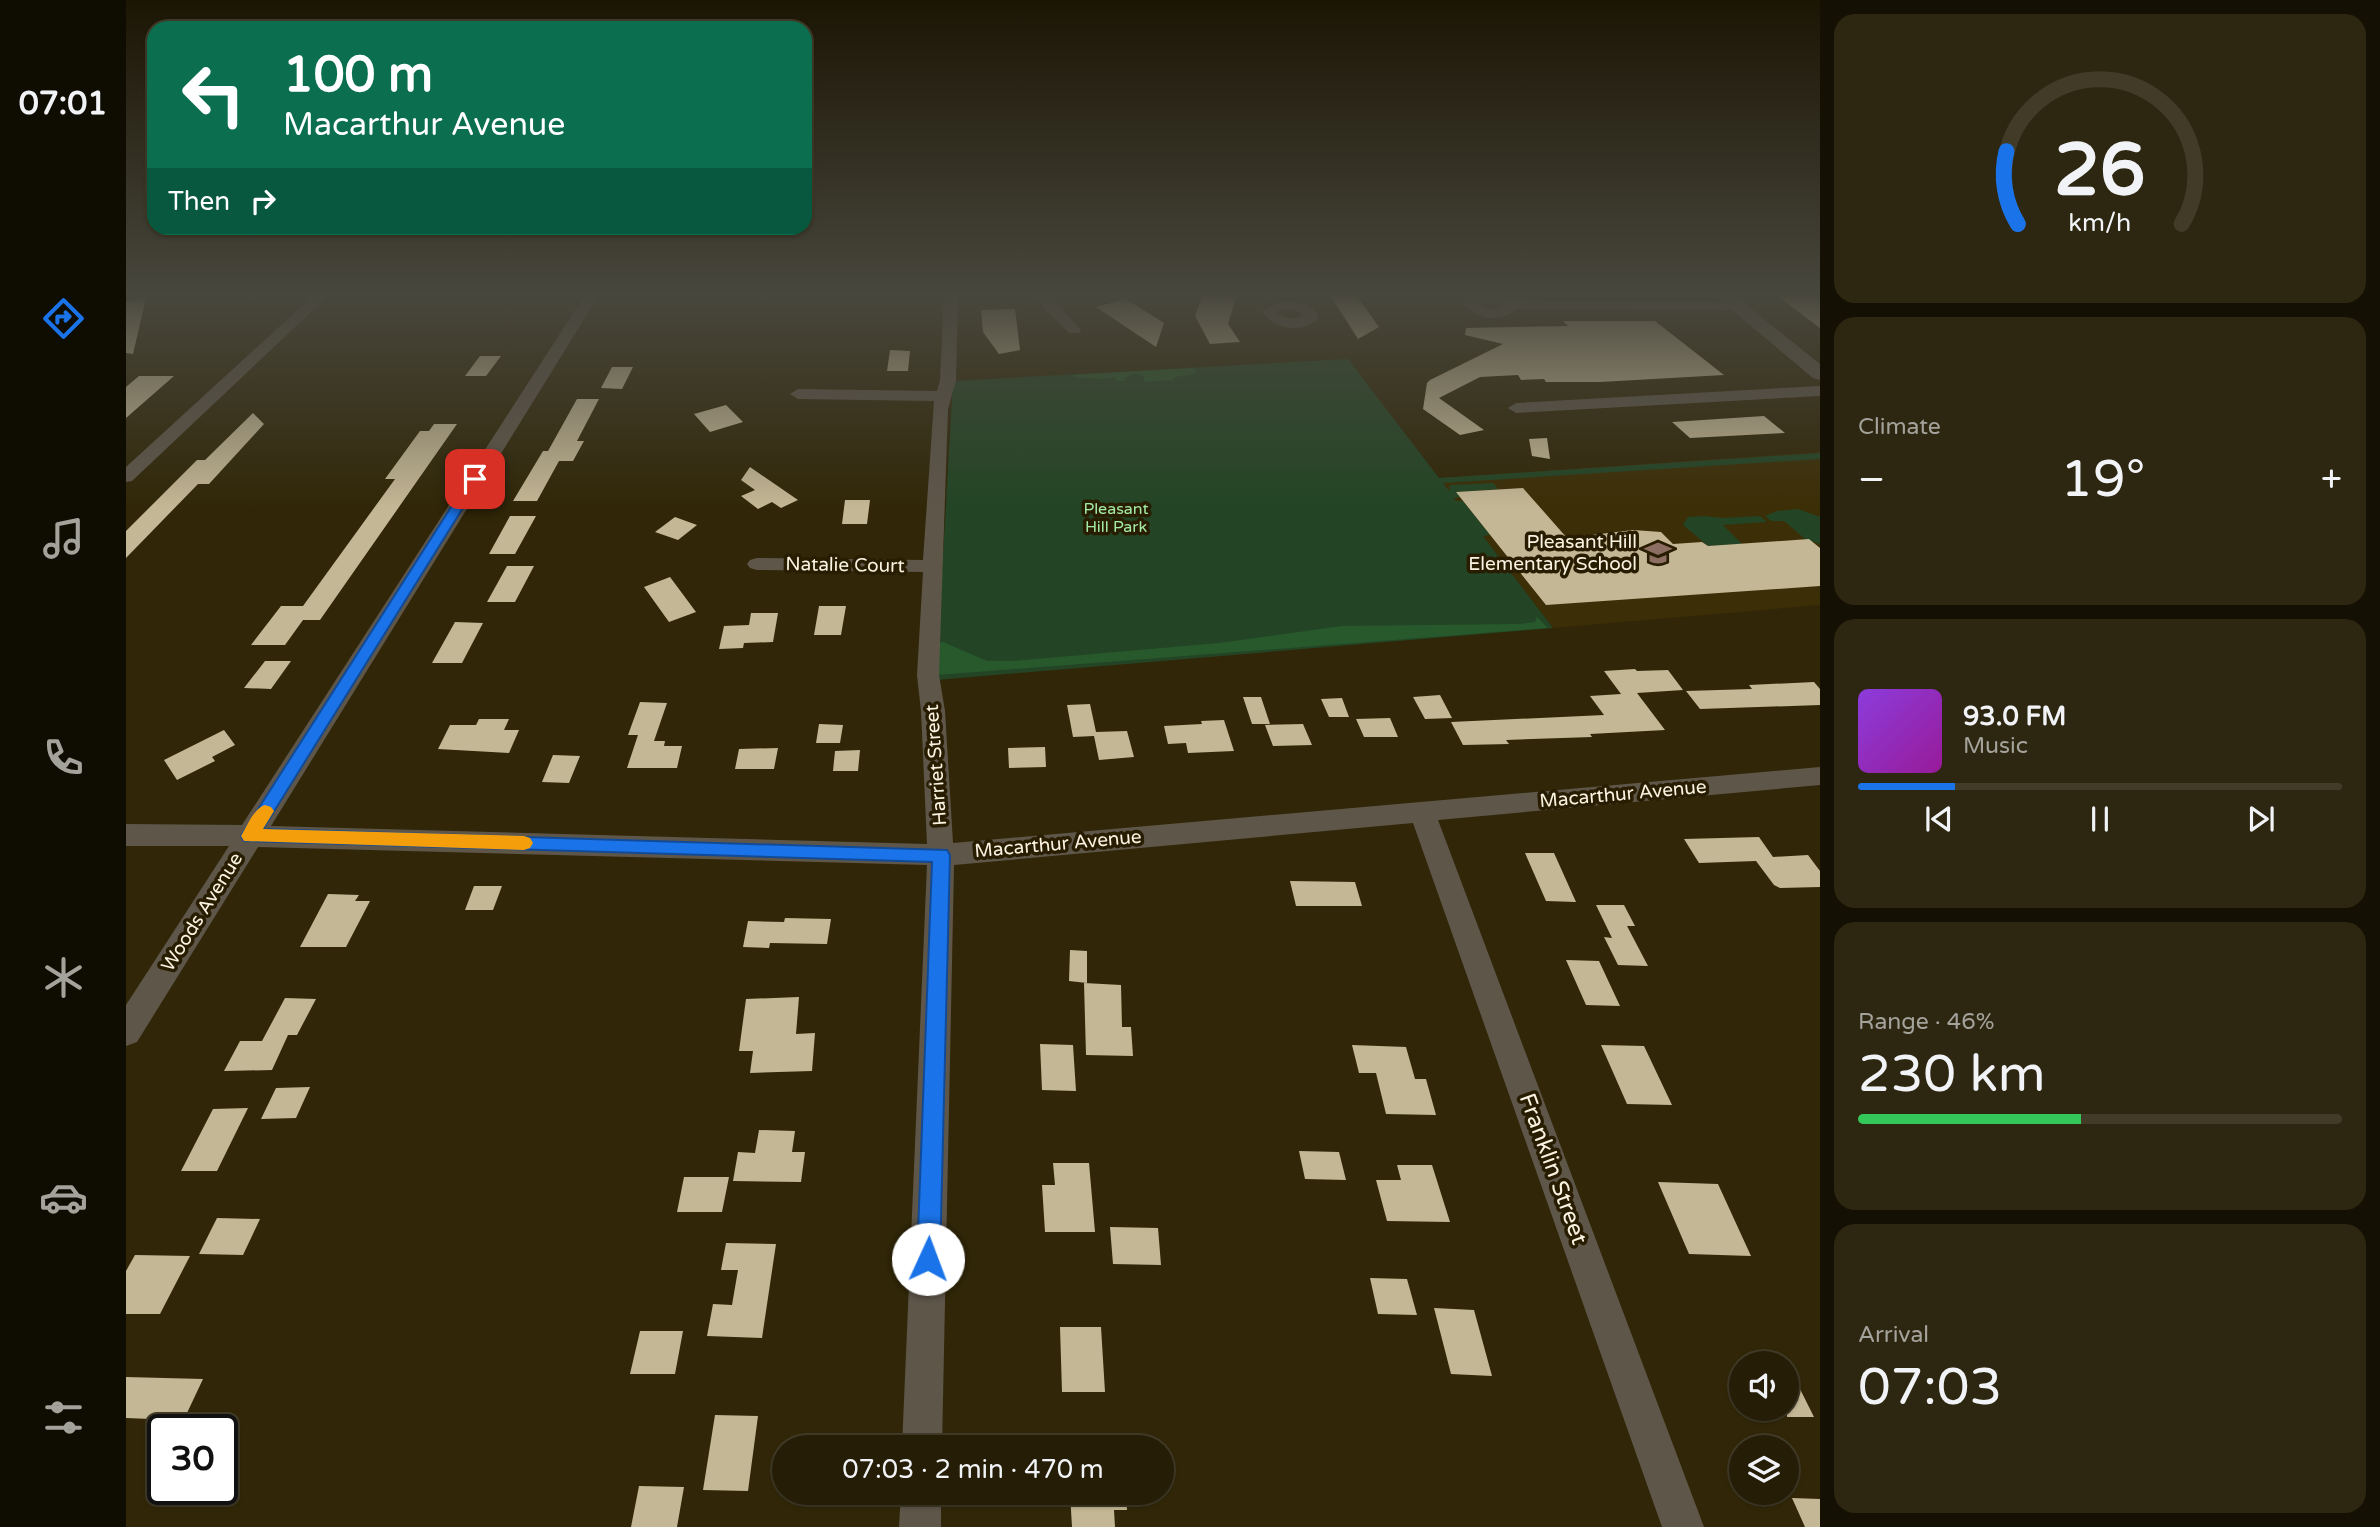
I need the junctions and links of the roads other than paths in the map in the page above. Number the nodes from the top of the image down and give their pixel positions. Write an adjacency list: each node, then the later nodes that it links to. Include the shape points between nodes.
1 (245, 366): 8 (street)
2 (547, 366): 14 (street, Woods Avenue)
3 (948, 366): 6 (street, Harriet Street)
4 (1820, 391): 7 (street)
5 (798, 394): 6 (street)
6 (944, 397): 10 (street, Harriet Street)
7 (1516, 408)
8 (126, 477)
9 (757, 564): 10 (street, Natalie Court)
10 (933, 566): 15 (street, Harriet Street, via 928,675)
11 (1820, 776): 12 (street, Macarthur Avenue)
12 (1422, 812): 15 (street, Macarthur Avenue); 20 (street, Franklin Street)
13 (126, 835): 14 (street, Macarthur Avenue)
14 (250, 836): 15 (street, Macarthur Avenue); 16 (street, Woods Avenue)
15 (941, 855): 17 (street, Harriet Street)
16 (126, 1032)
17 (922, 1435)
18 (921, 1505): 19 (street)
19 (920, 1527)
20 (1683, 1527)

